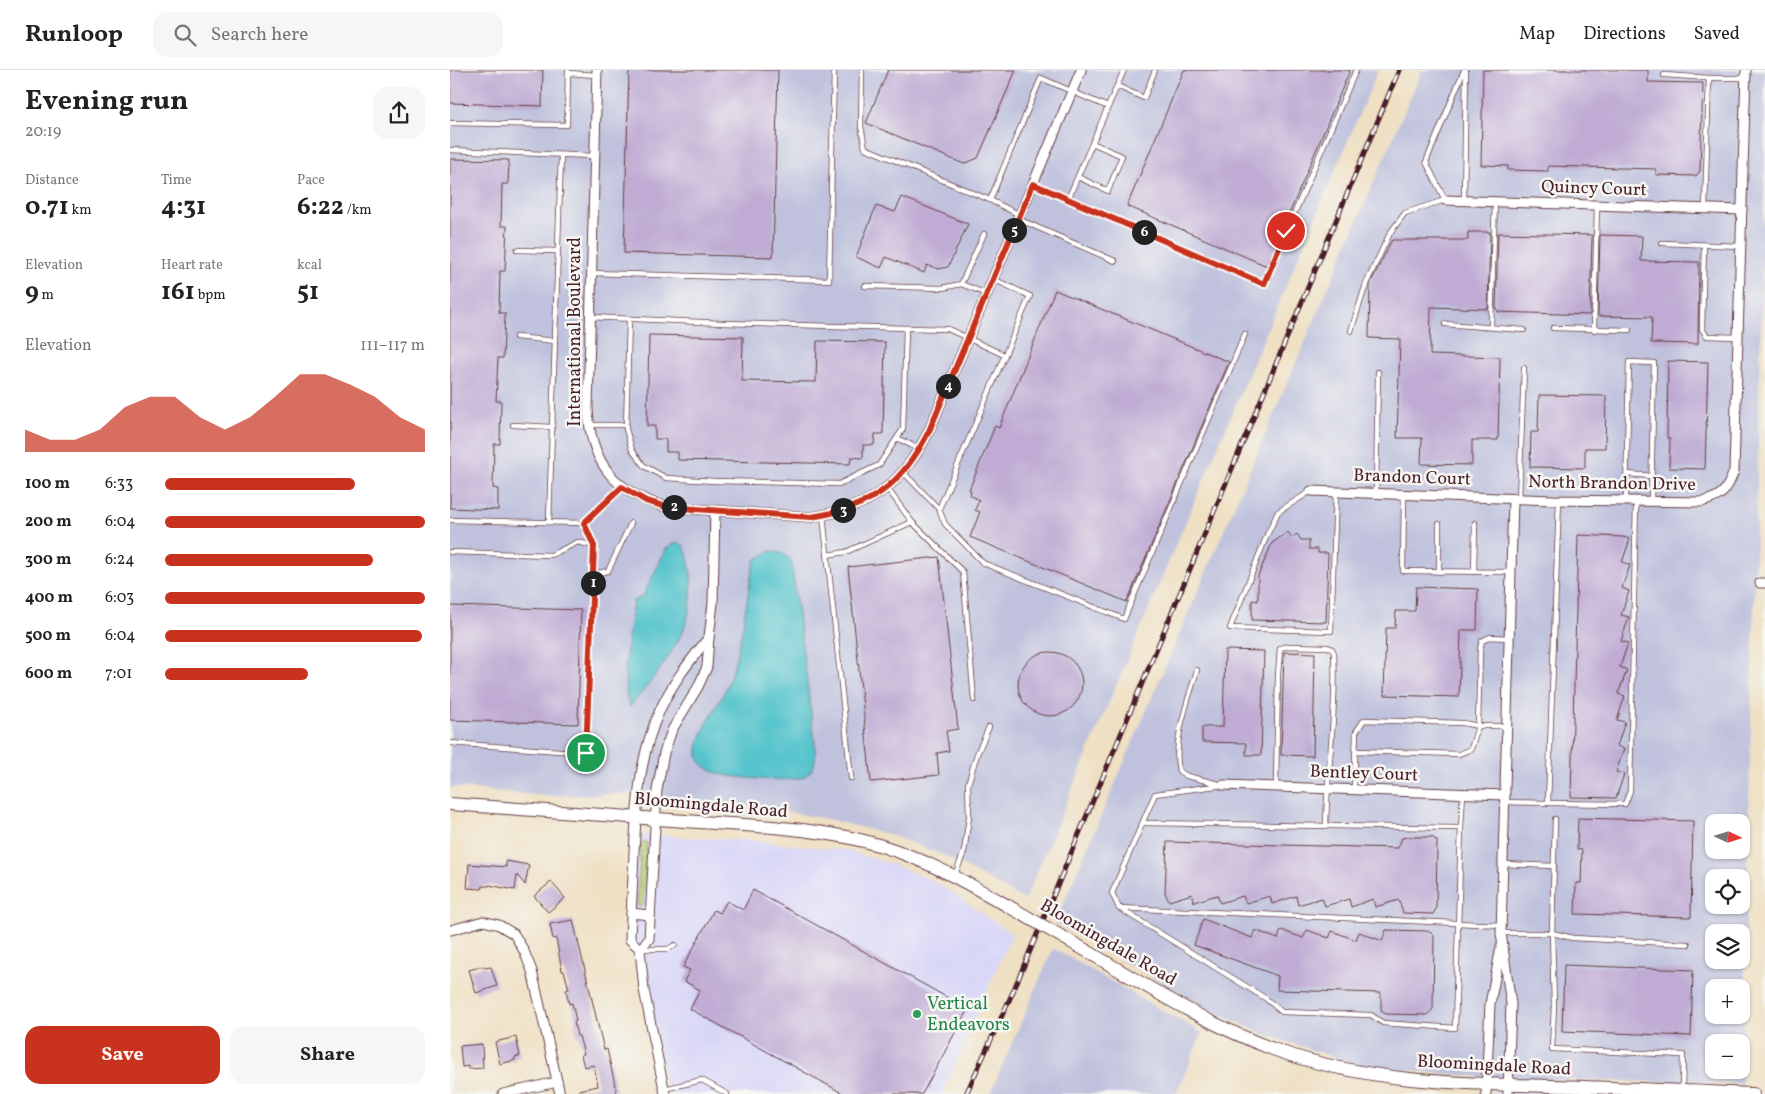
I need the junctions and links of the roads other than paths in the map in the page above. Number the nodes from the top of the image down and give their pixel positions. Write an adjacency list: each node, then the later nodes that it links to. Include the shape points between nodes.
1 (834, 70): 39 (lane, via 829,280)
2 (862, 70): 24 (lane, via 861,126 865,148)
3 (1081, 70): 14 (street, International Boulevard)
4 (1124, 70): 13 (lane)
5 (1155, 70): 13 (lane, via 1144,98)
6 (1356, 70): 23 (lane, via 1264,284)
7 (1465, 70): 25 (lane, via 1426,162); 26 (lane)
8 (568, 72): 9 (lane); 16 (lane, via 567,125)
9 (597, 72): 20 (street, International Boulevard)
10 (1746, 74): 12 (lane); 30 (street, North Brandon Drive)
11 (1664, 75): 12 (lane)
12 (1709, 78): 29 (lane)
13 (1117, 86): 15 (lane)
14 (1072, 92): 15 (lane); 22 (street, International Boulevard); 24 (lane, via 1041,78)
15 (1108, 107): 17 (lane)
16 (450, 123)
17 (1092, 143): 21 (lane); 21 (lane, via 1122,156 1108,191)
18 (450, 150): 19 (lane)
19 (561, 154): 20 (lane); 37 (lane)
20 (594, 156): 39 (street, International Boulevard)
21 (1078, 177): 23 (lane)
22 (1033, 184): 23 (lane); 31 (street, International Boulevard)
23 (1068, 199)
24 (990, 200): 31 (lane)
25 (1444, 200): 26 (street, Quincy Court); 53 (lane, via 1405,213 1390,233 1366,284)
26 (1464, 200): 27 (street, Quincy Court)
27 (1495, 201): 28 (street, Quincy Court); 47 (lane)
28 (1597, 205): 29 (street, Quincy Court); 51 (lane)
29 (1705, 210): 30 (street, Quincy Court)
30 (1742, 210): 35 (street, North Brandon Drive)
31 (1019, 217): 38 (lane); 40 (street, International Boulevard)
32 (984, 234): 41 (lane)
33 (1662, 243): 34 (lane)
34 (1704, 245): 35 (lane); 57 (lane, via 1702,329 1707,336)
35 (1741, 246): 57 (street, North Brandon Drive)
36 (517, 250): 37 (lane)
37 (558, 251): 58 (lane)
38 (1115, 261)
39 (591, 273): 44 (street, International Boulevard)
40 (993, 280): 43 (street, International Boulevard); 59 (lane, via 1030,296)
41 (961, 284): 42 (lane, via 942,288); 43 (lane)
42 (865, 286)
43 (987, 294): 56 (street, International Boulevard)
44 (590, 317): 45 (lane); 63 (street, International Boulevard)
45 (629, 318): 48 (lane); 64 (lane)
46 (1445, 324): 47 (lane)
47 (1491, 327): 50 (lane)
48 (906, 328): 56 (lane, via 948,329); 66 (lane, via 903,429)
49 (1553, 328): 51 (lane)
50 (1524, 330)
51 (1594, 330): 52 (lane)
52 (1629, 330)
53 (1351, 331)
54 (1245, 334): 81 (lane, via 1124,619 983,563 945,524)
55 (516, 337): 58 (lane)
56 (969, 337): 59 (lane); 67 (street, International Boulevard)
57 (1738, 337): 80 (street, North Brandon Drive, via 1734,471 1729,484 1718,497 1701,502)
58 (555, 341): 65 (lane)
59 (1004, 355): 81 (lane)
60 (1524, 368): 77 (lane)
61 (1378, 372): 75 (lane)
62 (514, 425): 65 (lane)
63 (589, 425): 64 (lane); 71 (street, International Boulevard, via 594,446)
64 (626, 425): 66 (lane, via 632,450 644,466 666,478 715,481 839,484 879,465)
65 (552, 427): 85 (lane)
66 (897, 438): 67 (lane)
67 (920, 449): 68 (street, International Boulevard)
68 (903, 472): 72 (street, International Boulevard); 81 (lane)
69 (1627, 474): 70 (lane); 70 (lane, via 1629,362 1654,363); 79 (lane)
70 (1652, 476): 80 (lane)
71 (622, 487): 82 (street, International Boulevard, via 646,501 667,507); 87 (lane)
72 (887, 488): 83 (street, International Boulevard, via 859,505); 86 (lane)
73 (1311, 491): 74 (street, Brandon Court); 74 (lane, via 1278,512 1230,628 1332,631)
74 (1336, 492): 75 (street, Brandon Court)
75 (1376, 493): 76 (street, Brandon Court)
76 (1404, 494): 77 (street, Brandon Court); 94 (lane, via 1402,571)
77 (1516, 499): 78 (street, North Brandon Drive); 96 (street, North Brandon Drive)
78 (1559, 500): 79 (street, North Brandon Drive); 114 (lane)
79 (1631, 500): 80 (street, North Brandon Drive); 114 (lane, via 1630,791 1625,804)
80 (1651, 500)
81 (939, 509)
82 (715, 511): 83 (street, International Boulevard); 98 (street)
83 (823, 515): 93 (lane)
84 (450, 520): 85 (lane)
85 (549, 522): 87 (lane)
86 (912, 522): 93 (lane, via 846,552); 101 (lane, via 963,572)
87 (584, 523): 91 (lane)
88 (631, 523): 97 (lane, via 608,571)
89 (1475, 523): 95 (lane)
90 (1439, 524): 94 (lane)
91 (594, 546): 92 (lane, via 578,542 551,555); 97 (lane)
92 (450, 552)
93 (827, 555): 107 (lane)
94 (1439, 572): 95 (lane)
95 (1474, 572): 96 (lane)
96 (1511, 572): 99 (street, North Brandon Drive)
97 (593, 574): 105 (lane, via 586,753)
98 (709, 637): 116 (street, via 677,678 660,710 640,773); 117 (street, via 707,667 672,730 664,753)
99 (1509, 638): 102 (lane, via 1490,637 1482,641); 103 (street, North Brandon Drive)
100 (1197, 670): 108 (lane, via 1181,725 1177,764 1179,771 1187,776)
101 (974, 700)
102 (1478, 726): 103 (lane); 106 (lane, via 1472,749 1459,754); 106 (lane, via 1364,720 1356,732)
103 (1507, 726): 113 (street, North Brandon Drive)
104 (989, 727): 124 (lane, via 968,784 970,817 964,852)
105 (450, 743)
106 (1356, 751): 111 (lane)
107 (851, 778)
108 (1223, 786): 109 (street, Bentley Court); 119 (lane, via 1154,794)
109 (1276, 786): 110 (street, Bentley Court); 110 (lane, via 1280,648 1320,647 1332,649 1334,653 1331,754)
110 (1326, 788): 111 (street, Bentley Court); 120 (lane)
111 (1354, 789): 112 (street, Bentley Court)
112 (1463, 793): 113 (street, Bentley Court); 121 (lane)
113 (1505, 798): 114 (lane); 122 (street, North Brandon Drive)
114 (1548, 803)
115 (450, 804): 116 (main road, Bloomingdale Road)
116 (636, 817): 117 (main road, Bloomingdale Road); 126 (street)
117 (655, 819): 124 (main road, Bloomingdale Road, via 848,838 898,851); 127 (street)
118 (1555, 820): 123 (lane)
119 (1142, 823): 120 (lane); 125 (lane, via 1112,893)
120 (1326, 826): 121 (lane)
121 (1461, 828): 128 (lane)
122 (1503, 864): 123 (lane); 130 (street, North Brandon Drive)
123 (1554, 866): 131 (lane)
124 (955, 876): 136 (main road, Bloomingdale Road, bridge, via 1221,1027 1273,1050 1387,1077)
125 (1119, 908): 128 (lane); 128 (lane, via 1265,998 1282,1012 1372,1015 1383,1023 1455,1028)
126 (631, 913): 127 (street); 134 (street, via 630,940)
127 (650, 915): 134 (street, via 649,938)
128 (1457, 923): 130 (lane)
129 (451, 930): 135 (street, via 483,921 514,934 532,971)
130 (1502, 932): 131 (lane); 136 (street, North Brandon Drive, via 1490,1004); 137 (street, North Brandon Drive, via 1511,1004)
131 (1552, 933): 132 (lane, via 1573,938); 138 (lane, via 1552,1050 1683,1055)
132 (1688, 944)
133 (675, 945): 134 (lane, via 668,949)
134 (640, 949): 140 (street, via 644,990)
135 (557, 1082): 141 (street); 142 (street)
136 (1486, 1089): 137 (main road, Bloomingdale Road)
137 (1508, 1090): 139 (main road, Bloomingdale Road)
138 (1682, 1090): 139 (main road, Bloomingdale Road); 144 (main road, Bloomingdale Road)
139 (1638, 1091)
140 (665, 1092): 143 (lane, via 702,1080)
141 (503, 1094)
142 (560, 1094)
143 (727, 1094)
144 (1753, 1094)

